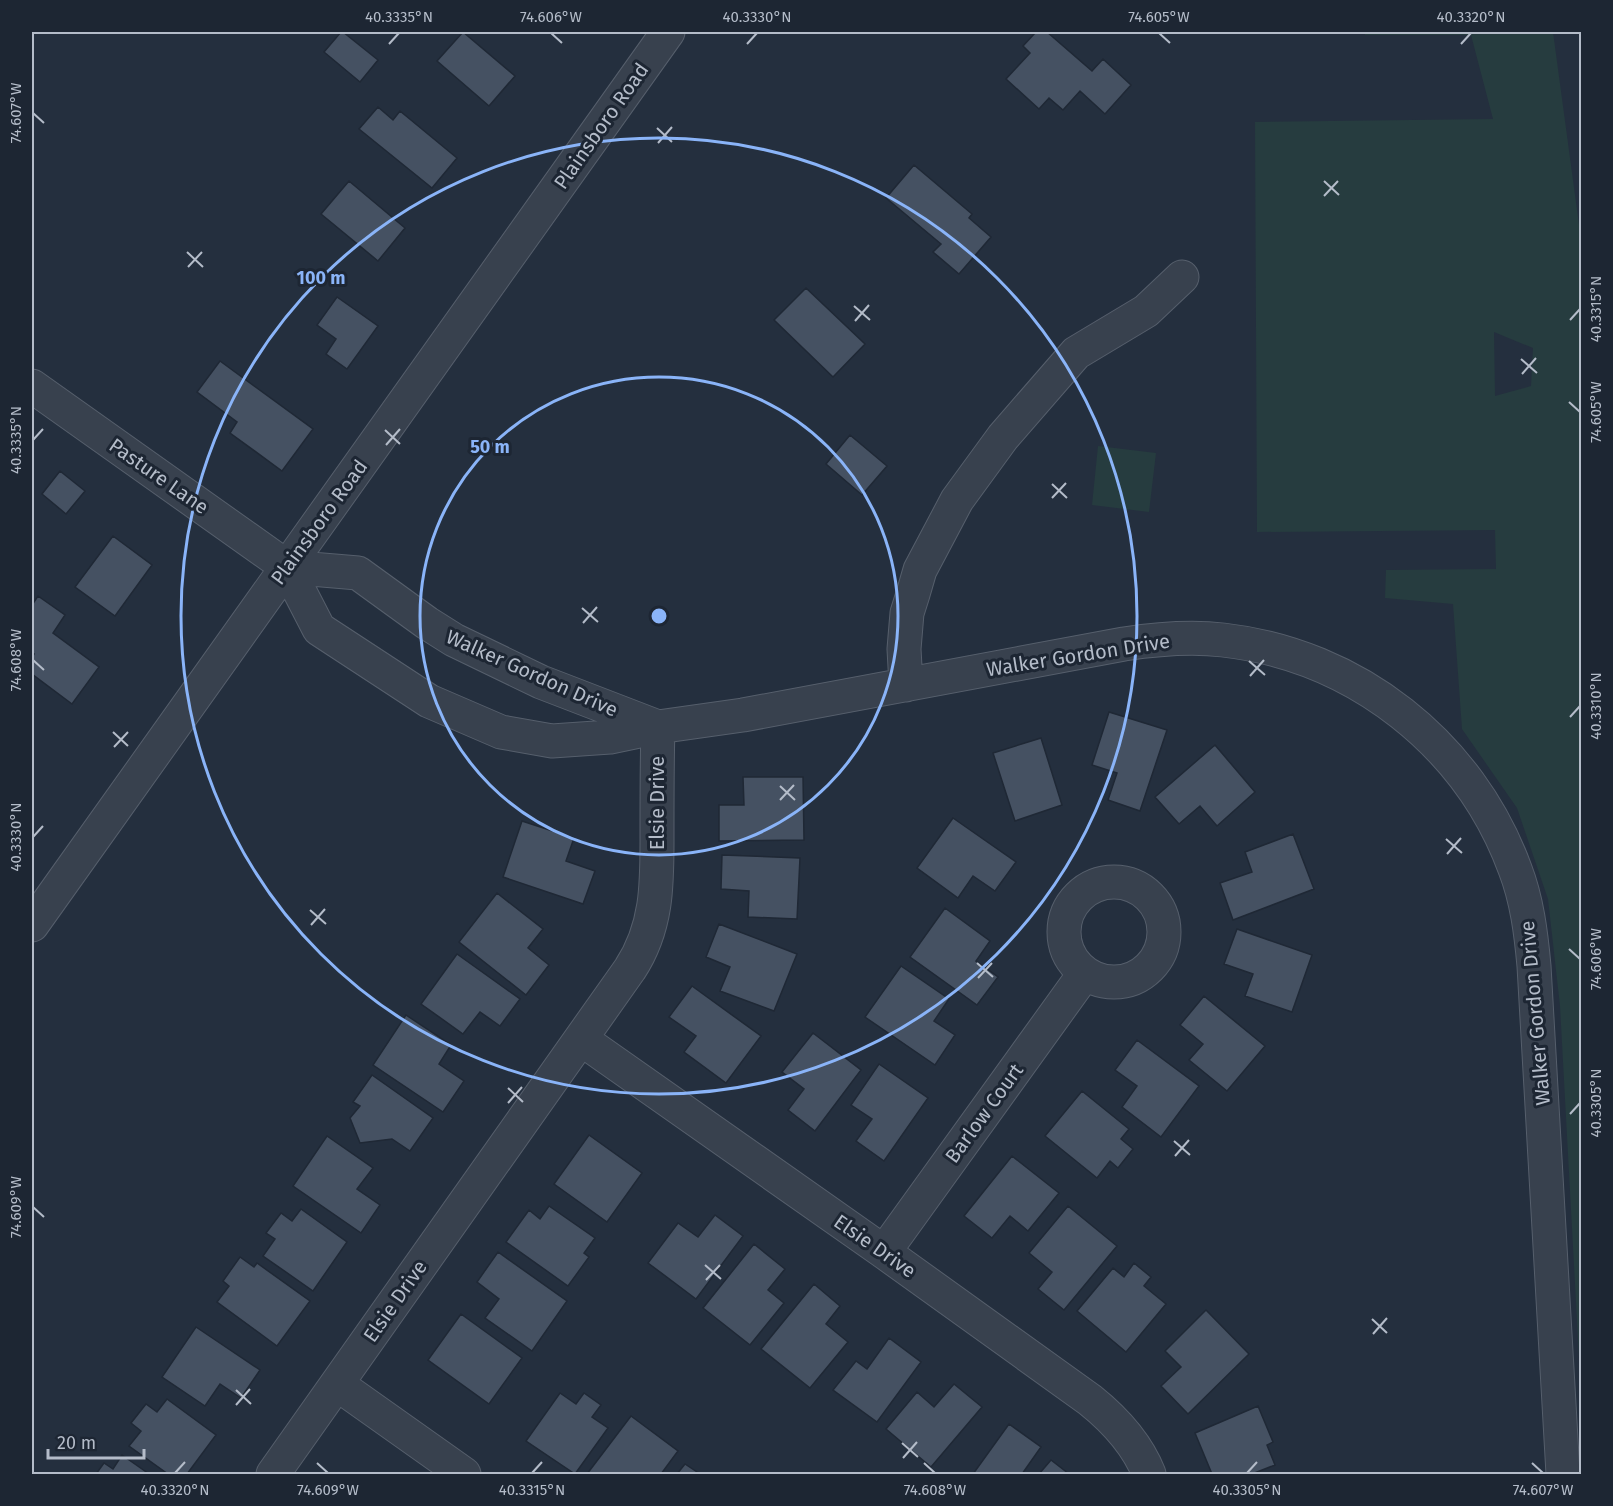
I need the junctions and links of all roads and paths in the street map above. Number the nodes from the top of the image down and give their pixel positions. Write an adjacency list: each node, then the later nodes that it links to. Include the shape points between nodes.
1 (668, 32): 4 (street, Plainsboro Road)
2 (1182, 277): 5 (street, via 1146,311 1076,353 1003,437 957,500 920,570 910,604 904,649)
3 (32, 386): 4 (street, Pasture Lane)
4 (287, 567): 6 (street, Walker Gordon Drive, via 358,573 464,645 541,682); 6 (street, Walker Gordon Drive, via 319,628 400,684 460,716 501,732 552,741 610,737); 7 (street, Plainsboro Road)
5 (906, 685): 6 (street, Walker Gordon Drive); 15 (street, Walker Gordon Drive, via 1156,639 1222,640 1254,645 1317,663 1375,693 1427,734 1470,783 1503,840 1519,880 1531,933)
6 (657, 727): 9 (street, Elsie Drive, via 657,893 652,922 634,962)
7 (32, 925)
8 (1085, 973): 10 (street, Barlow Court)
9 (580, 1039): 10 (street, Elsie Drive); 11 (street, Elsie Drive)
10 (884, 1252): 14 (street, Elsie Drive, via 1100,1408 1127,1436)
11 (337, 1384): 12 (street, Elsie Drive); 13 (street)
12 (273, 1474)
13 (464, 1474)
14 (1149, 1474)
15 (1563, 1474)

